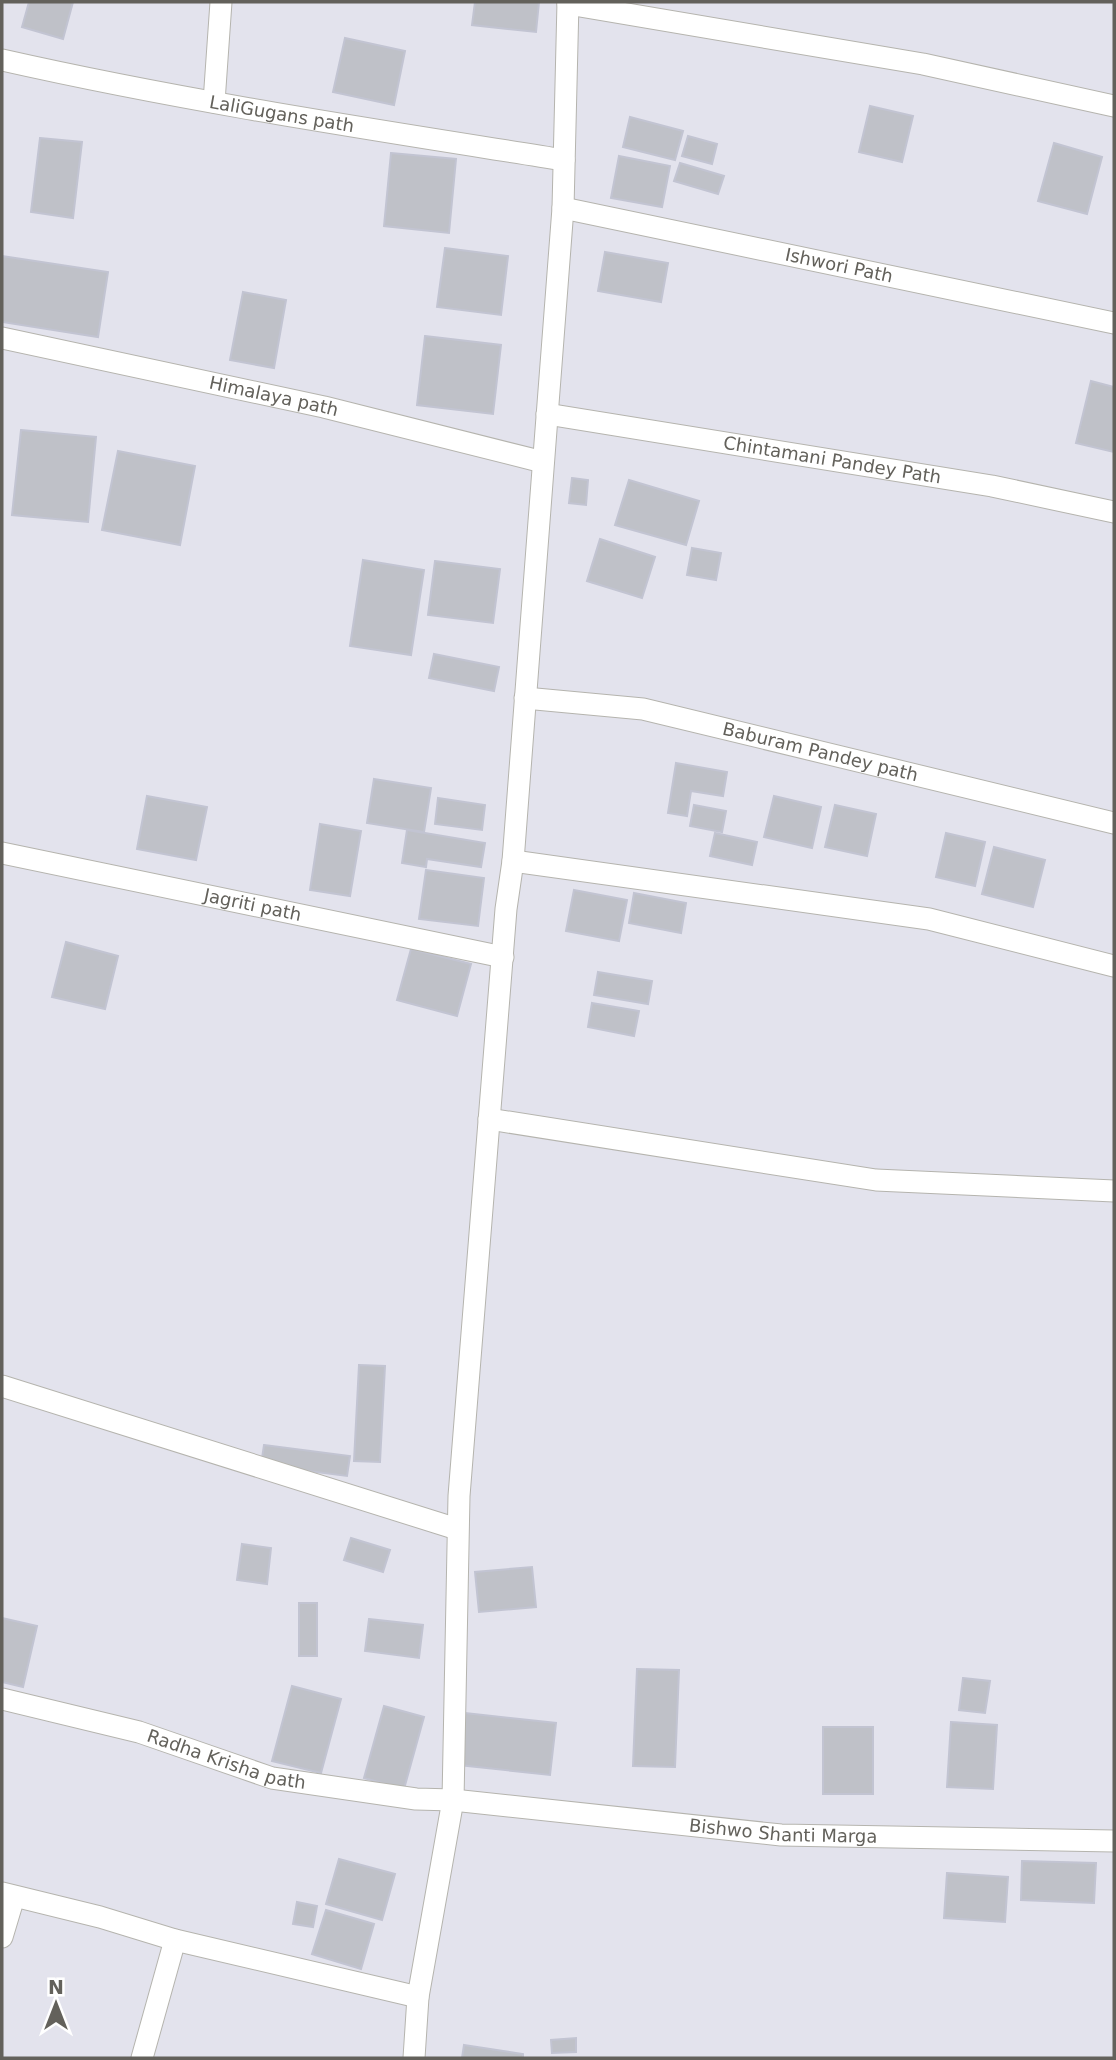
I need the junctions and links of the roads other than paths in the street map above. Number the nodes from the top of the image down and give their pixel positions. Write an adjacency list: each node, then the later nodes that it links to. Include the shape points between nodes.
1 (221, 2): 4 (street)
2 (568, 3): 5 (street, via 923,64); 6 (street)
3 (2, 60): 4 (street, LaliGugans path)
4 (214, 102): 6 (street, LaliGugans path)
5 (1114, 106)
6 (564, 160): 7 (street)
7 (563, 208): 8 (street, Ishwori Path); 10 (street)
8 (1114, 323)
9 (2, 338): 11 (street, Himalaya path, via 324,407)
10 (547, 414): 11 (street); 12 (street, Chintamani Pandey Path, via 992,486)
11 (543, 463): 13 (street)
12 (1114, 512)
13 (525, 698): 14 (street, Baburam Pandey path, via 643,709); 16 (street)
14 (1114, 823)
15 (2, 853): 17 (street, Jagriti path)
16 (513, 861): 17 (street); 18 (street, via 929,919)
17 (503, 957): 19 (street)
18 (1114, 966)
19 (489, 1119): 20 (street, via 876,1180); 22 (street)
20 (1114, 1191)
21 (2, 1386): 22 (street)
22 (457, 1529): 24 (street)
23 (2, 1699): 24 (street, Radha Krisha path, via 139,1732 272,1778)
24 (453, 1800): 25 (street, Bishwo Shanti Marga, via 781,1835); 29 (street)
25 (1114, 1842)
26 (8, 1895): 27 (street); 28 (street)
27 (2, 1937)
28 (175, 1940): 29 (street); 30 (street)
29 (418, 1997): 31 (street)
30 (142, 2058)
31 (414, 2058)

